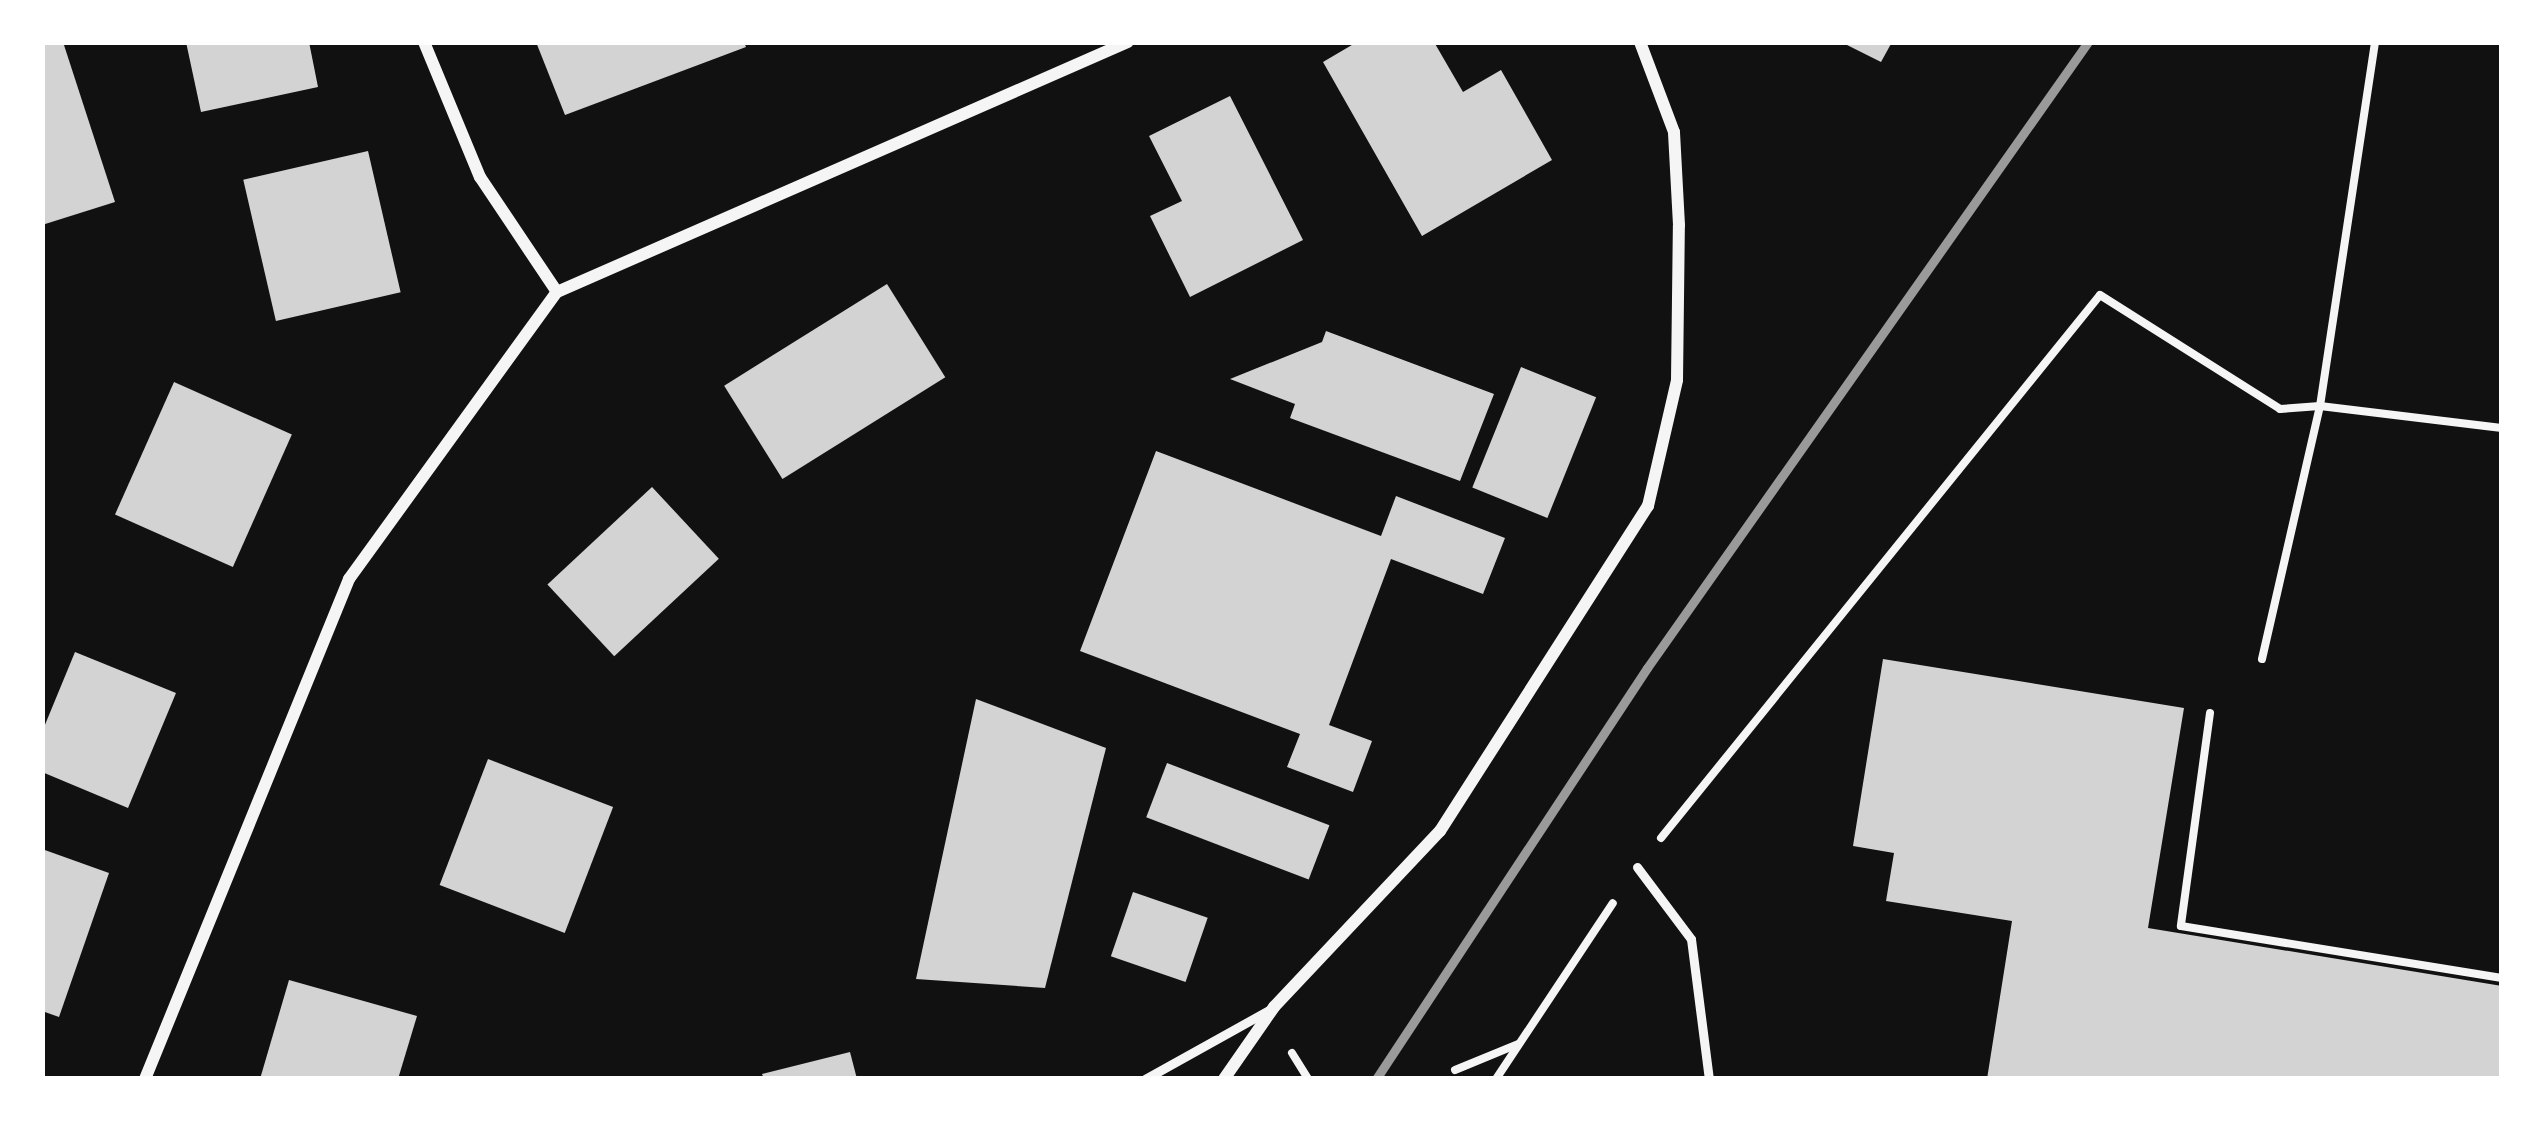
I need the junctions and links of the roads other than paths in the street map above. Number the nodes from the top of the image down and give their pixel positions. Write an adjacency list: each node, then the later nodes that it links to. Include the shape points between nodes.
1 (424, 42): 4 (street, via 480,177)
2 (1128, 42): 4 (street)
3 (1640, 42): 6 (street, via 1674,132 1679,225 1677,380 1648,506 1440,831)
4 (557, 292): 7 (street, via 349,579)
5 (1637, 867): 10 (lane, via 1691,939)
6 (1274, 1007): 8 (lane); 9 (street)
7 (145, 1079)
8 (1145, 1079)
9 (1224, 1079)
10 (1709, 1079)

